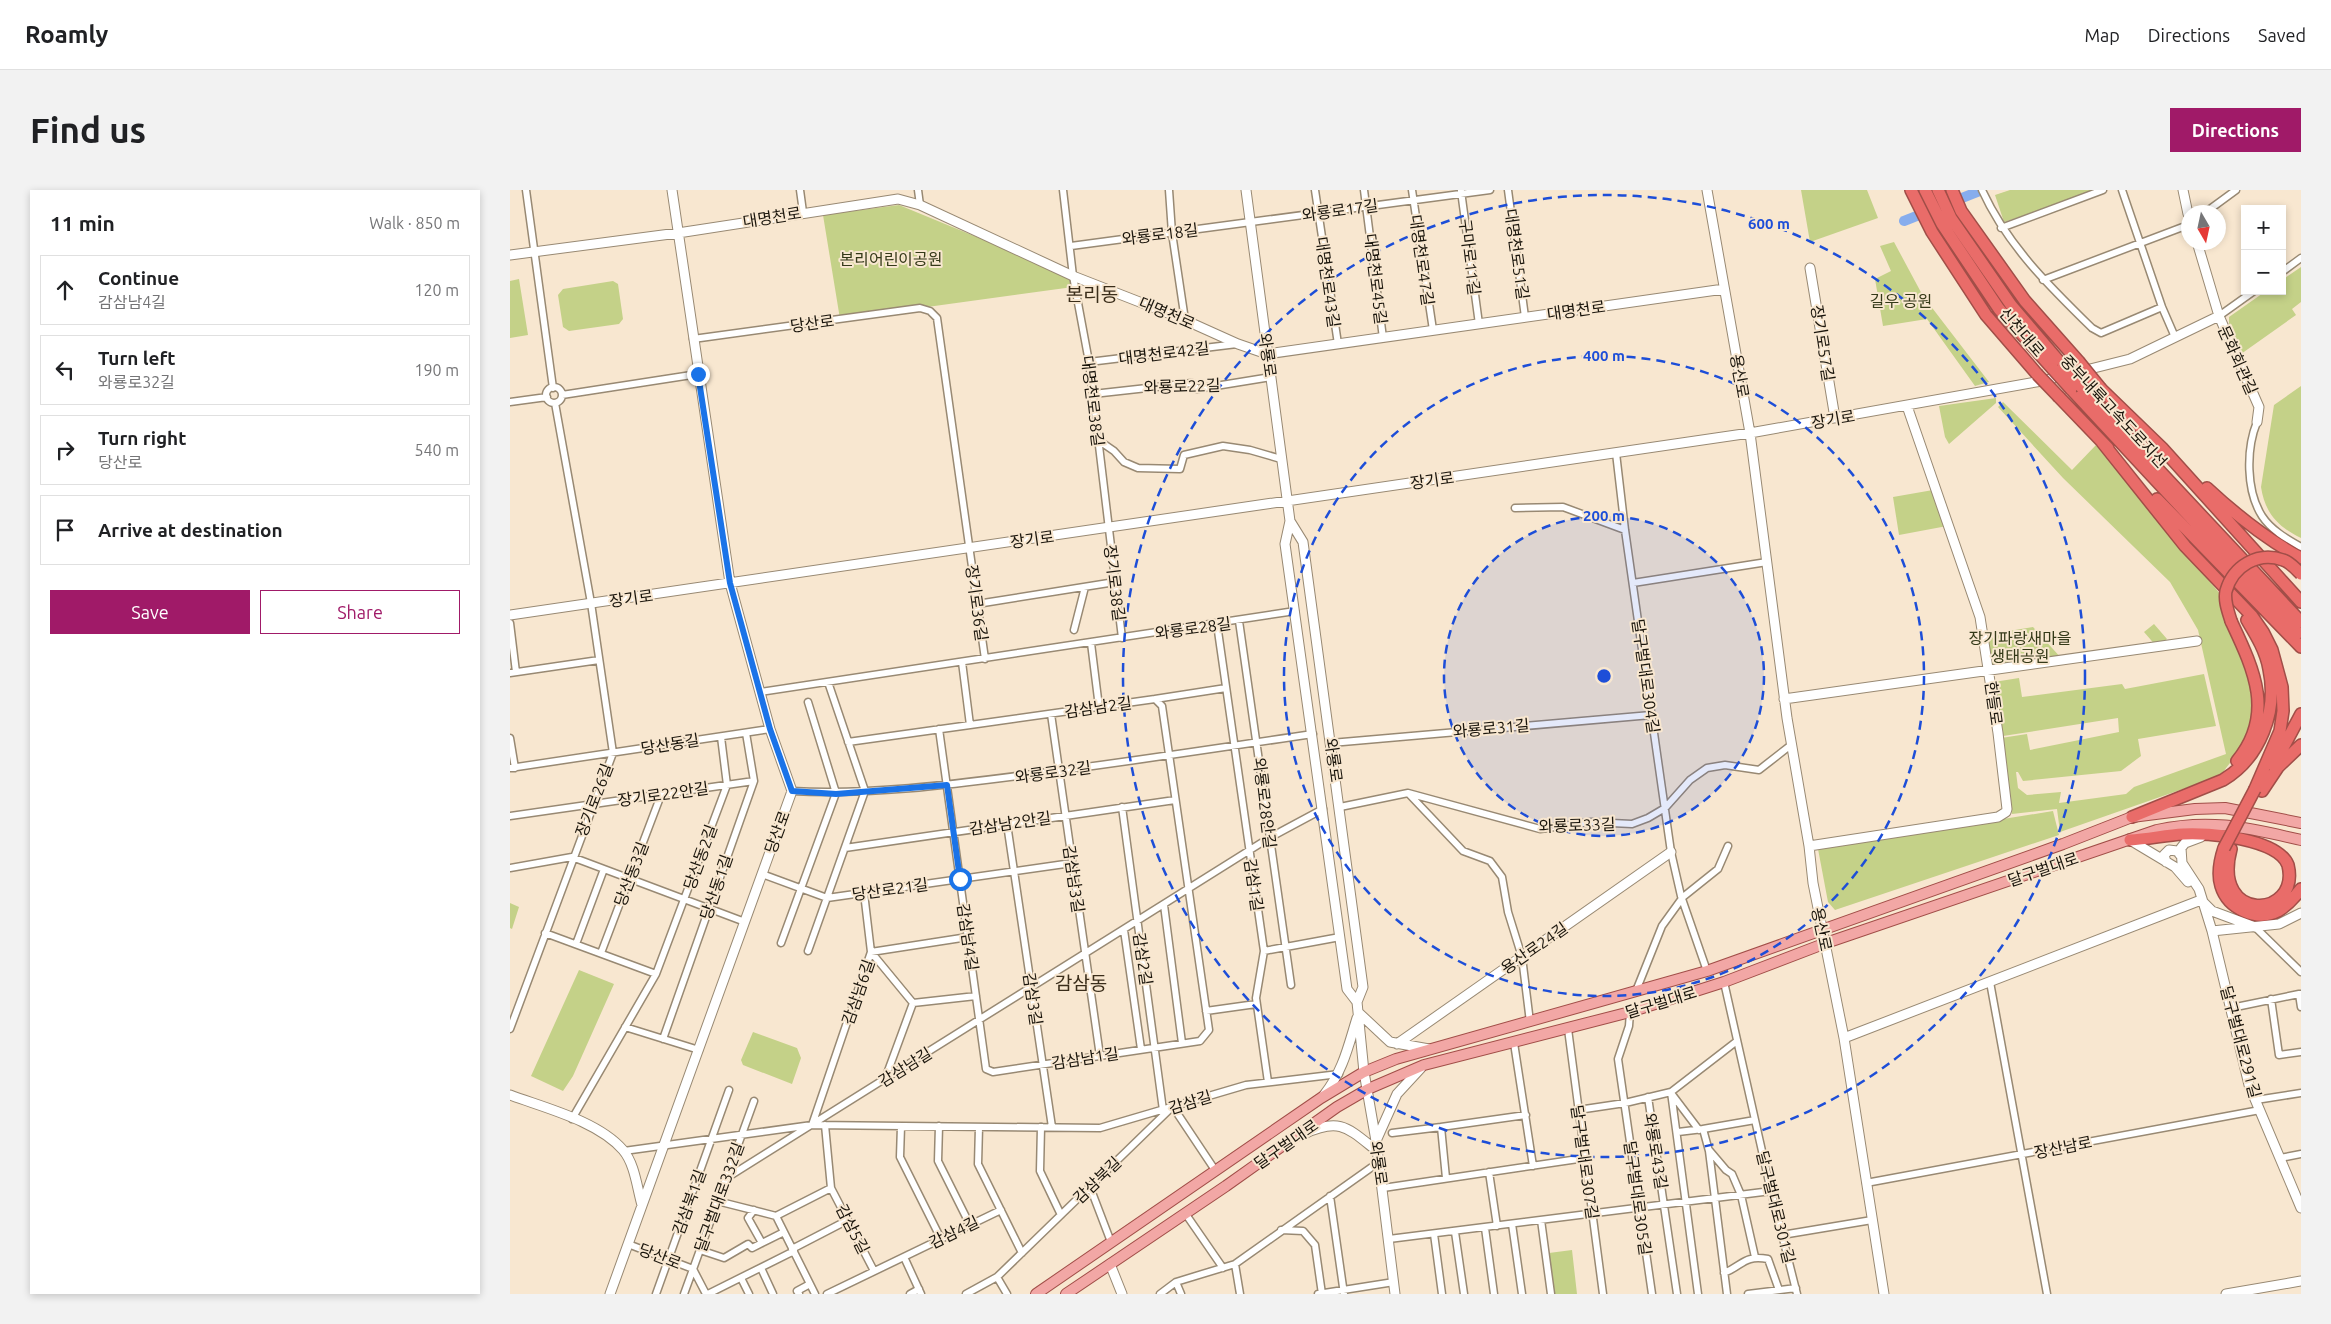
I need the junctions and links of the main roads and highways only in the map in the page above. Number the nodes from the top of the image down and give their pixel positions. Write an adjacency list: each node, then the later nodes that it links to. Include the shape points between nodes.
1 (672, 190): 11 (main road, 당산로)
2 (1246, 190): 17 (main road, 와룡로)
3 (1707, 190): 15 (main road, 용산로)
4 (1911, 190): 10 (highway, 신천대로, via 1916,203)
5 (1952, 190): 10 (highway, 신천대로)
6 (2183, 190): 9 (main road)
7 (1939, 192): 10 (highway, 중부내륙고속도로지선)
8 (1927, 194): 10 (highway, 중부내륙고속도로지선)
9 (2186, 205)
10 (1947, 221): 18 (highway, 중부내륙고속도로지선, bridge, via 1999,309); 23 (highway, 신천대로, bridge, via 1986,316); 24 (highway, 신천대로, bridge, via 2025,301 2101,389)
11 (678, 233): 13 (main road, 대명천로); 17 (main road, 대명천로, via 898,199 920,205 1074,276); 30 (main road, 당산로)
12 (2198, 250): 16 (main road, 문화회관길)
13 (510, 255)
14 (1810, 268): 20 (main road, 장기로57길)
15 (1724, 289): 17 (main road, 대명천로); 22 (main road, 용산로)
16 (2219, 316): 19 (main road, 장기로, via 2130,359 2042,381); 21 (main road, 문화회관길, via 2259,407)
17 (1268, 354): 25 (main road, 와룡로)
18 (2077, 389): 33 (highway, 중부내륙고속도로지선); 34 (highway, 중부내륙고속도로지선)
19 (1906, 406): 20 (main road, 장기로); 37 (main road, 한들로, via 1980,617)
20 (1835, 418): 22 (main road, 장기로)
21 (2257, 422)
22 (1750, 433): 25 (main road, 장기로); 38 (main road, 용산로)
23 (2102, 442): 28 (highway); 36 (highway, 신천대로)
24 (2162, 448): 27 (highway, via 2247,524); 31 (highway, 신천대로)
25 (1287, 500): 26 (main road, 와룡로); 30 (main road, 장기로)
26 (1290, 521): 60 (main road, 와룡로, via 1285,544 1347,989); 60 (main road, 와룡로, via 1304,542 1363,987)
27 (2301, 558)
28 (2210, 573): 41 (highway, via 2247,620 2264,650 2272,701 2260,741 2245,763 2235,773); 42 (highway, via 2252,616 2278,666 2283,711 2280,732)
29 (2301, 574): 41 (highway, bridge, via 2284,560 2255,559 2240,567 2226,592 2230,621 2256,678 2258,710 2254,731 2243,754 2227,773)
30 (730, 583): 32 (main road, 장기로); 73 (main road, 당산로, via 770,729 792,791)
31 (2301, 602)
32 (510, 615)
33 (2301, 622)
34 (2301, 636)
35 (2197, 641): 37 (main road)
36 (2301, 647)
37 (1990, 671): 38 (main road); 48 (main road, 한들로, via 2006,812 1998,817)
38 (1784, 699): 48 (main road, 용산로)
39 (2301, 714): 42 (highway)
40 (2301, 745): 42 (highway)
41 (2208, 786): 43 (highway)
42 (2258, 790): 49 (highway, bridge)
43 (2132, 817): 44 (main road, 달구벌대로, via 2225,808); 57 (main road, 달구벌대로)
44 (2301, 823)
45 (2219, 835): 46 (highway, via 2181,834); 49 (highway, via 2276,851 2288,864 2291,877 2284,899 2261,907 2236,896 2230,885); 51 (main road, via 2192,839 2182,848)
46 (2130, 840): 47 (main road, 달구벌대로, via 2185,824 2224,824); 52 (main road); 59 (main road, 달구벌대로)
47 (2301, 840)
48 (1809, 846): 57 (main road, 용산로, via 1812,884)
49 (2228, 848): 53 (highway, via 2219,866 2221,886 2229,901 2239,909 2247,913 2277,912)
50 (1671, 852): 63 (main road, 용산로24길)
51 (2181, 856): 52 (main road, via 2177,851 2169,850 2164,855); 54 (main road, 달구벌대로291길, via 2199,889)
52 (2166, 862): 54 (main road, via 2175,867)
53 (2301, 890)
54 (2201, 900): 56 (main road, via 2212,911); 58 (main road, 달구벌대로291길); 62 (main road)
55 (2301, 913): 56 (main road, via 2279,924)
56 (2255, 927): 58 (main road)
57 (1823, 928): 59 (main road, 용산로); 64 (main road, 달구벌대로, via 1707,971)
58 (2212, 931): 74 (main road, 달구벌대로291길, via 2249,1085)
59 (1826, 943): 62 (main road, 용산로); 65 (main road, 달구벌대로, via 1724,982 1630,1012)
60 (1357, 1002): 61 (main road, 와룡로)
61 (1358, 1013): 63 (main road, via 1384,1039); 66 (main road, 와룡로); 69 (main road, via 1339,1074)
62 (1844, 1038): 83 (main road, 용산로)
63 (1398, 1044): 64 (main road)
64 (1429, 1049): 66 (main road, 달구벌대로)
65 (1424, 1065): 67 (main road, 달구벌대로); 71 (main road, via 1397,1094)
66 (1364, 1072): 67 (main road, 와룡로); 69 (main road, 달구벌대로)
67 (1368, 1089): 70 (main road, 달구벌대로); 71 (main road, 와룡로)
68 (510, 1095): 73 (main road, via 600,1132 624,1151)
69 (1321, 1098): 76 (main road, 달구벌대로)
70 (1294, 1139): 72 (main road, via 1330,1124 1348,1130); 75 (main road, 달구벌대로)
71 (1376, 1141): 72 (main road, 와룡로)
72 (1377, 1151): 82 (main road, 와룡로)
73 (642, 1205): 79 (main road, 당산로)
74 (2301, 1205)
75 (1110, 1264): 78 (main road, 달구벌대로); 81 (main road)
76 (1074, 1268): 78 (main road, via 1080,1278 1068,1286); 80 (main road, 달구벌대로)
77 (2301, 1281): 84 (main road)
78 (1067, 1293)
79 (610, 1294)
80 (1036, 1294)
81 (1122, 1294)
82 (1395, 1294)
83 (1884, 1294)
84 (2232, 1294)

